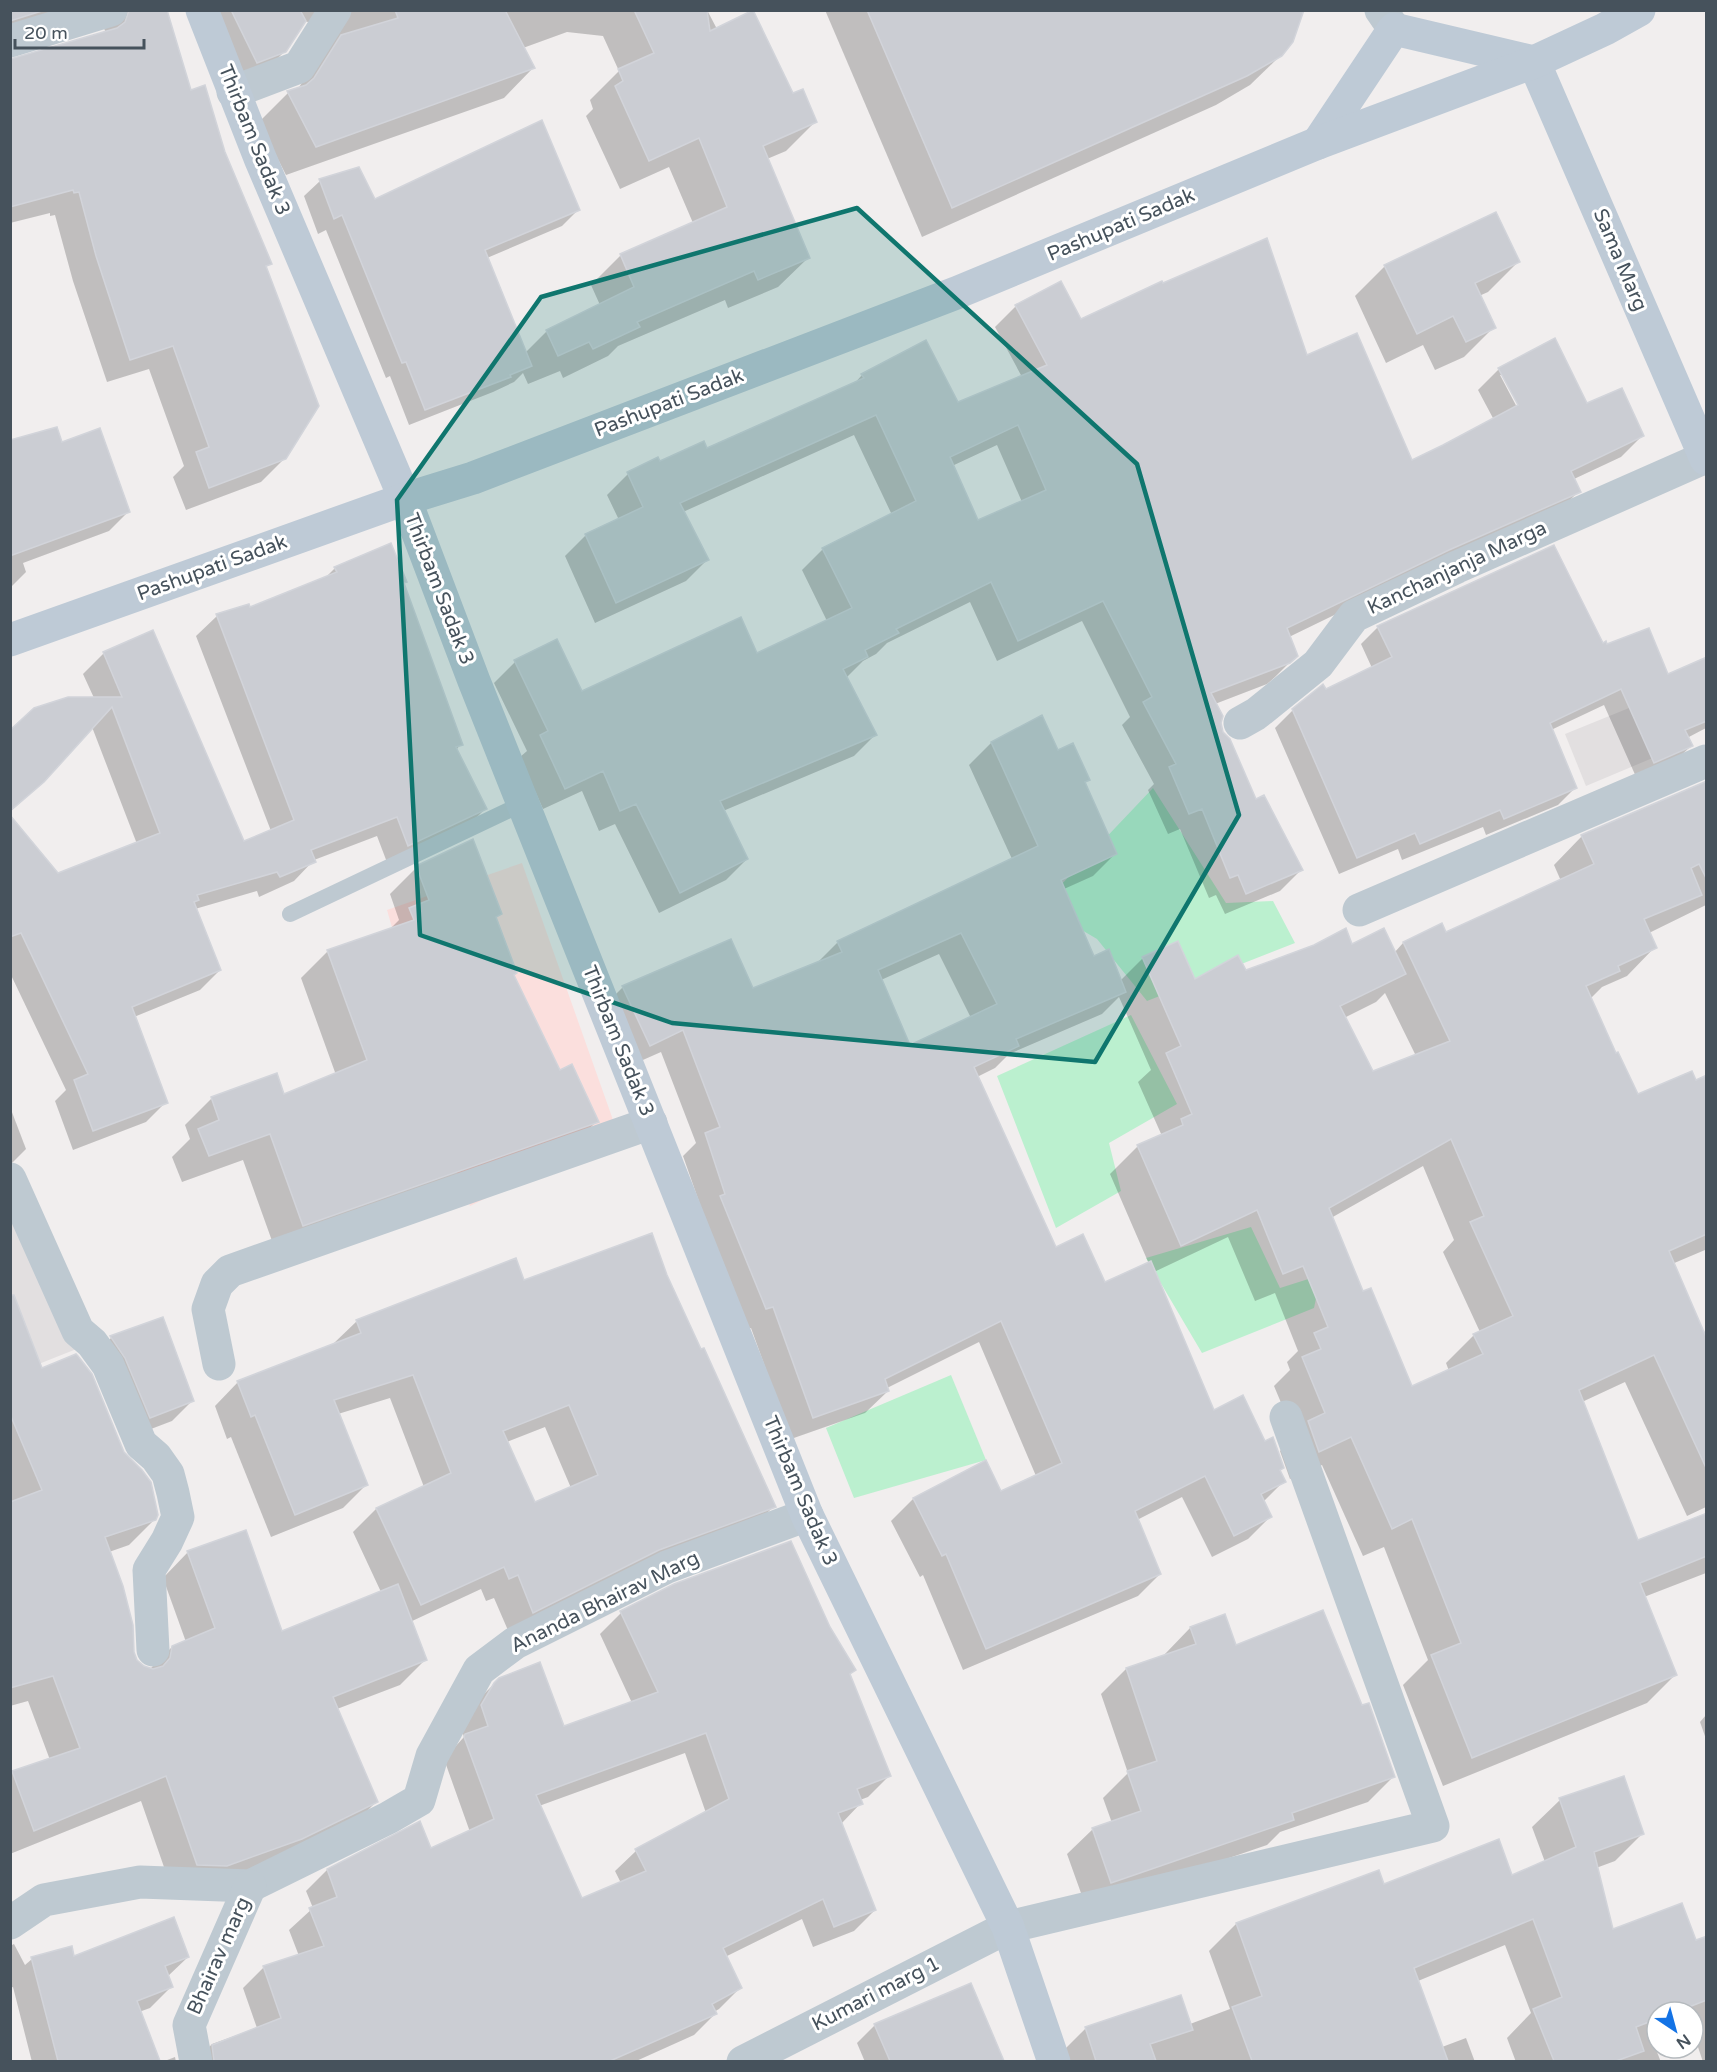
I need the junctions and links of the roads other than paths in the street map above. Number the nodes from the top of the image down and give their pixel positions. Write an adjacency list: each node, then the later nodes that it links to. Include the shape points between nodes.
1 (111, 10): 6 (street)
2 (202, 10): 8 (main road, Thirbam Sadak 3)
3 (334, 10): 8 (street, via 299,67)
4 (1639, 10): 7 (main road, Pashupati Sadak)
5 (1387, 20): 7 (main road); 9 (main road)
6 (10, 41)
7 (1534, 62): 9 (main road, Pashupati Sadak); 10 (main road, Sama Marg)
8 (233, 92): 11 (main road, Thirbam Sadak 3)
9 (1318, 143): 11 (main road, Pashupati Sadak, via 945,298 484,474)
10 (1706, 458): 13 (street, Kanchanjanja Marga, via 1354,616 1318,664)
11 (405, 499): 12 (main road, Pashupati Sadak); 15 (main road, Thirbam Sadak 3)
12 (10, 640)
13 (1240, 723)
14 (1707, 761): 16 (street)
15 (524, 804): 17 (lane); 18 (main road, Thirbam Sadak 3)
16 (1359, 910)
17 (290, 914)
18 (651, 1123): 20 (street, via 230,1271 217,1284 208,1309); 22 (main road, Thirbam Sadak 3)
19 (10, 1179): 23 (street, via 78,1331 108,1365 141,1444 168,1474 178,1517 150,1570)
20 (219, 1364)
21 (1286, 1417): 26 (street, Kumari marg 1, via 1433,1826)
22 (807, 1515): 24 (street, Ananda Bhairav Marg, via 667,1567 515,1643 479,1670 432,1755 418,1800); 26 (main road, Thirbam Sadak 3)
23 (153, 1650)
24 (250, 1886): 25 (street, Ananda Bhairav Marg, via 140,1882 44,1900); 27 (street, Bhairav marg, via 189,2025)
25 (10, 1923)
26 (1008, 1927): 28 (street, Kumari marg 1); 29 (main road, Thirbam Sadak 3)
27 (196, 2061)
28 (743, 2061)
29 (1054, 2061)

